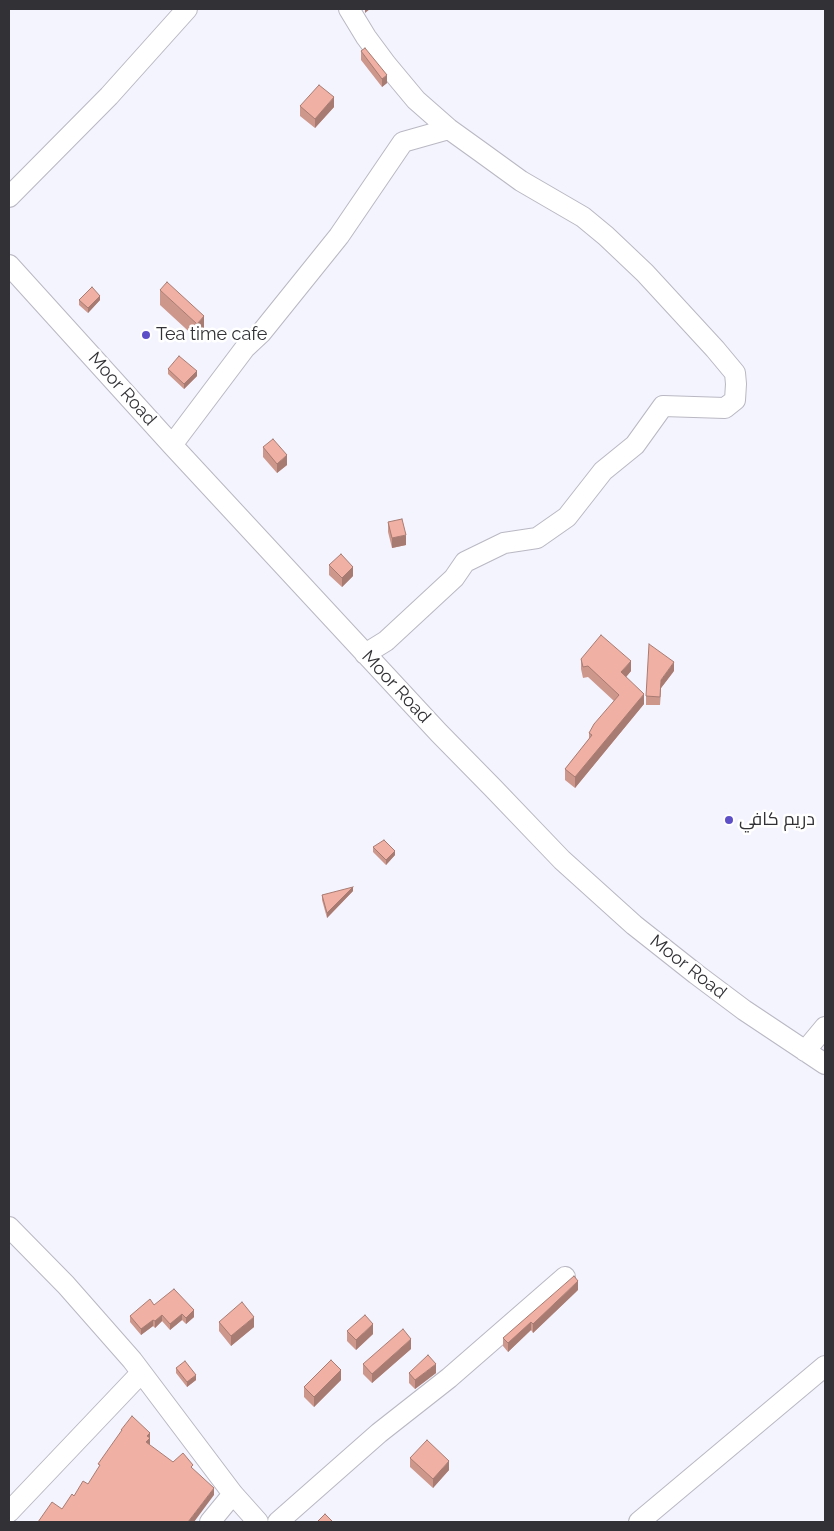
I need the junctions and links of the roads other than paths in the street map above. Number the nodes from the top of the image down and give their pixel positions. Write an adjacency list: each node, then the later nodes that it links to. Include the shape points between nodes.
1 (187, 9): 4 (street, via 109,96)
2 (349, 9): 3 (street, via 386,64 416,100)
3 (449, 129): 6 (street, via 403,142 339,236 261,333 245,348); 7 (street, via 521,180 583,217 606,236 645,273 735,373 735,400 725,408 662,406 635,445 603,471 567,517 537,538 504,543 465,562 454,578 386,641)
4 (9, 197)
5 (9, 265): 6 (street, Moor Road)
6 (172, 445): 7 (street, Moor Road)
7 (365, 654): 9 (street, Moor Road, via 562,860 634,925 744,1010)
8 (825, 1027): 9 (street)
9 (805, 1051): 10 (street, Moor Road)
10 (825, 1064)
11 (9, 1227): 14 (street, via 72,1292)
12 (565, 1277): 19 (street)
13 (825, 1366): 20 (street)
14 (141, 1373): 15 (street); 16 (street)
15 (233, 1494): 17 (street); 18 (street)
16 (9, 1512)
17 (210, 1522)
18 (258, 1522)
19 (278, 1522)
20 (639, 1522)

